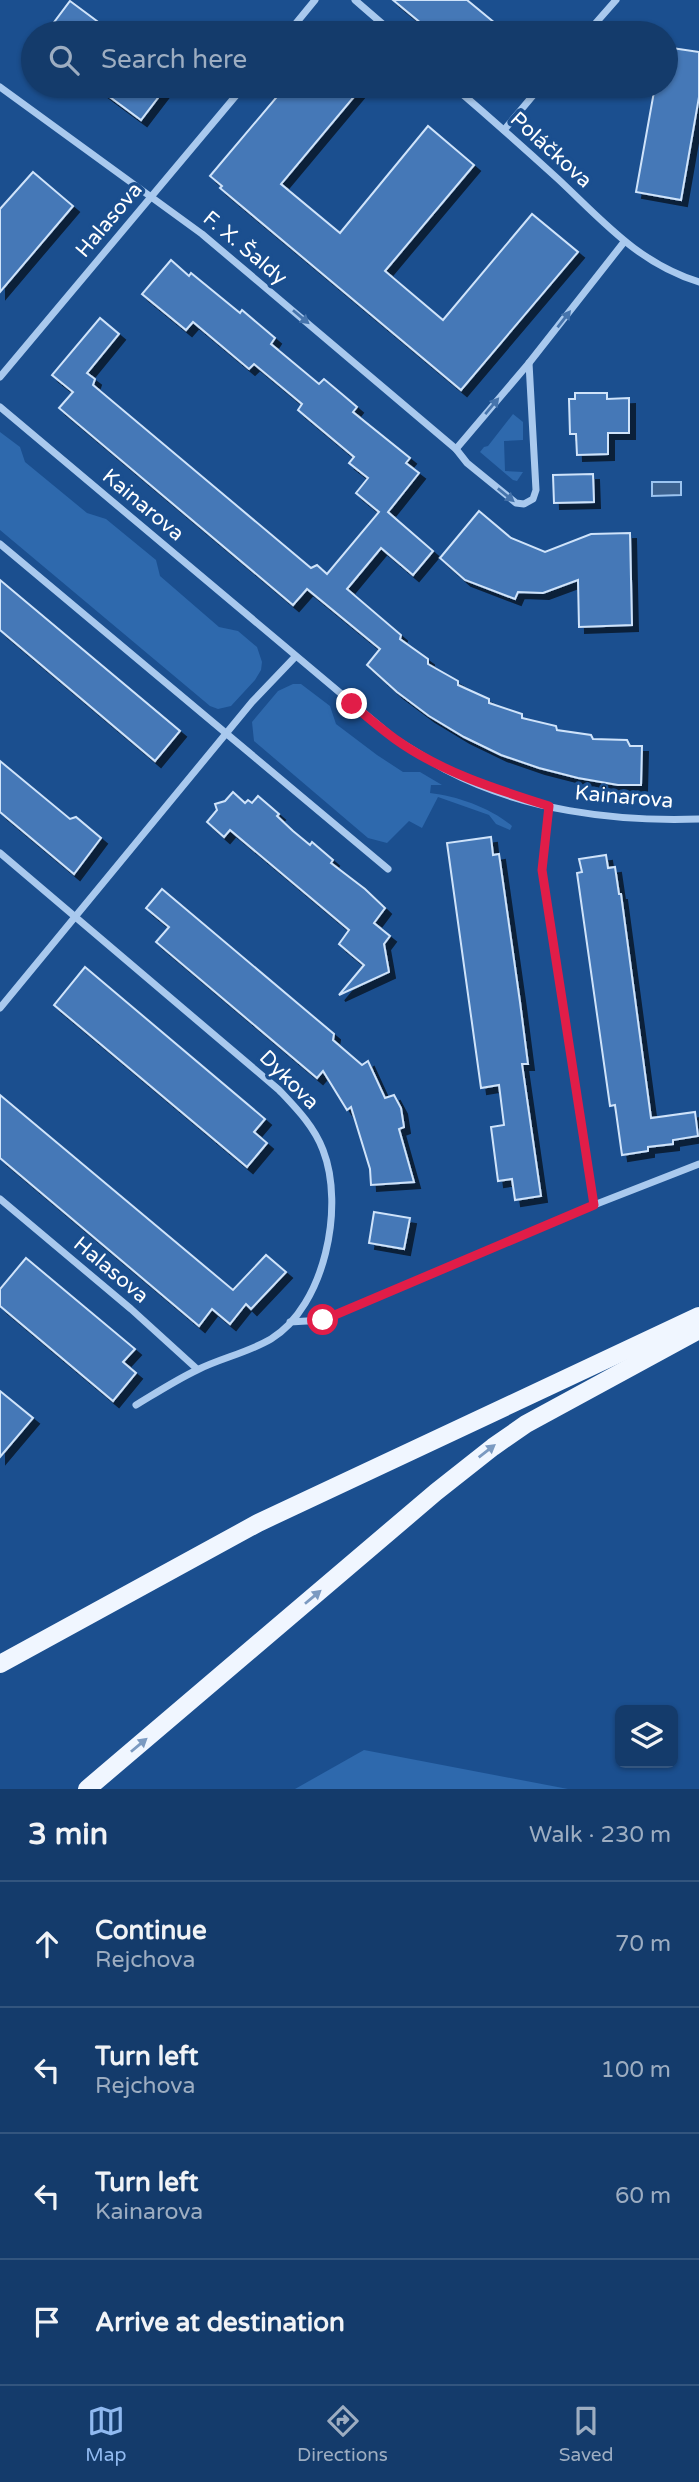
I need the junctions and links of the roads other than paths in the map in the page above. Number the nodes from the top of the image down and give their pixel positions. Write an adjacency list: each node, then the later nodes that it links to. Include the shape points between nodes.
1 (315, 0): 4 (street)
2 (355, 0): 5 (street)
3 (616, 0): 6 (street)
4 (298, 21)
5 (379, 21)
6 (598, 21)
7 (0, 87): 12 (street, F. X. Šaldy)
8 (234, 98): 12 (street, Halasova)
9 (467, 98): 11 (street, Poláčkova)
10 (531, 98): 11 (street)
11 (504, 130): 13 (street, Poláčkova)
12 (153, 197): 16 (street, Halasova); 18 (street, F. X. Šaldy, one-way to 18)
13 (624, 242): 14 (street, Poláčkova, via 678,276); 15 (street, one-way to 13)
14 (699, 282)
15 (529, 363): 18 (street, one-way to 15); 18 (street, F. X. Šaldy, one-way to 15, via 516,503 533,499)
16 (0, 377)
17 (0, 407): 20 (street, Kainarova)
18 (456, 449)
19 (0, 544): 21 (street)
20 (295, 657): 21 (street); 22 (street, Kainarova, via 395,739 436,764)
21 (226, 736): 25 (street); 26 (street)
22 (549, 806): 23 (street, Kainarova, via 635,818); 30 (street, via 542,870)
23 (699, 819)
24 (0, 853): 26 (street, Dykova)
25 (388, 869)
26 (76, 917): 27 (street); 32 (street, Dykova, via 279,1090 317,1137 332,1184 332,1224 321,1267)
27 (0, 1008)
28 (699, 1164): 30 (street)
29 (0, 1199): 34 (street, Halasova)
30 (594, 1205): 32 (street, via 323,1320)
31 (699, 1316): 36 (main road, via 258,1523)
32 (290, 1322): 34 (street, Dykova, via 273,1338)
33 (699, 1330): 37 (main road, one-way to 33, via 493,1447 560,1404)
34 (197, 1369): 35 (street, Dykova)
35 (136, 1405)
36 (0, 1664)
37 (88, 1789)

